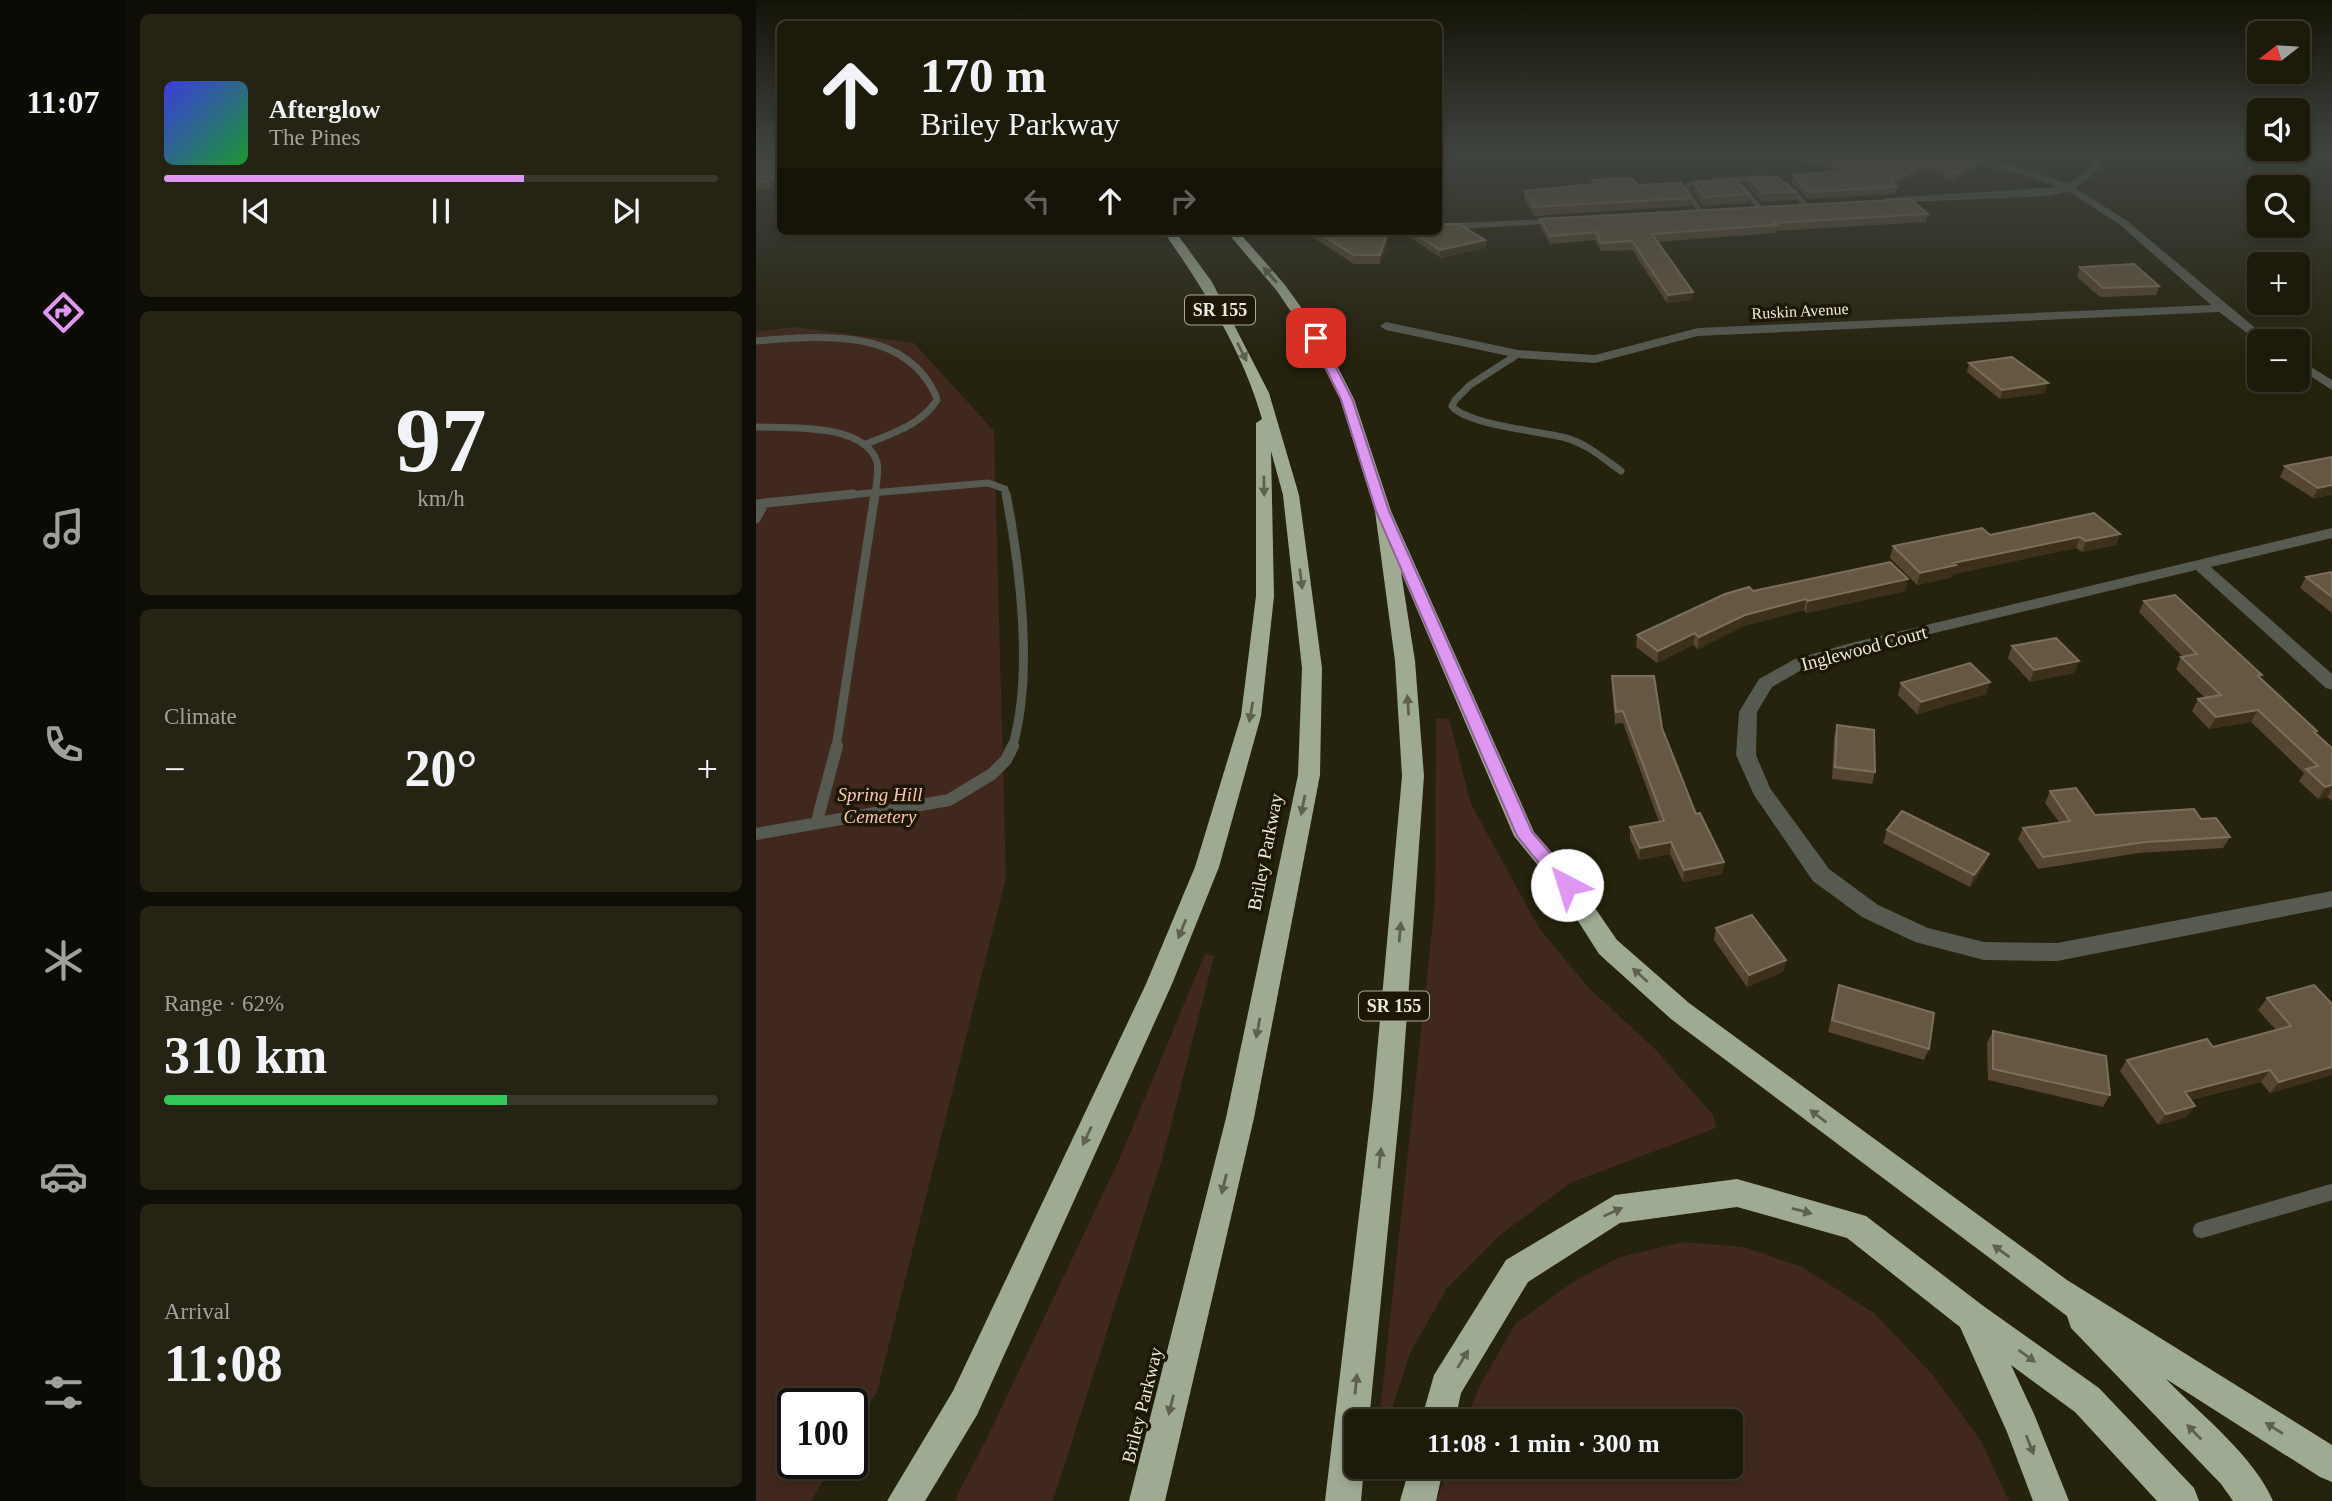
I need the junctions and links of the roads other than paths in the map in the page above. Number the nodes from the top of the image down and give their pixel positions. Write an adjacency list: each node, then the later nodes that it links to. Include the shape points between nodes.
1 (1524, 222): 3 (street)
2 (2121, 222): 6 (street)
3 (1442, 227)
4 (1172, 235): 13 (highway, Briley Parkway / SR 155, one-way to 13, via 1206,282)
5 (1235, 235): 19 (highway, SR 155, one-way to 5, via 1347,399 1316,338)
6 (2221, 308): 8 (street); 10 (street, Ruskin Avenue, via 1698,332 1595,359)
7 (1387, 326): 10 (street, Ruskin Avenue)
8 (2249, 329)
9 (756, 341): 15 (lane, via 846,338 870,341 905,355 930,384 937,400 918,421)
10 (1518, 354): 16 (lane, via 1460,391 1452,400 1456,411 1567,438 1587,446)
11 (2310, 371): 12 (street)
12 (2332, 386)
13 (1262, 393): 34 (highway, one-way to 34, via 1265,596 1251,716 1207,867 1159,984 965,1403); 35 (highway, Briley Parkway / SR 155, one-way to 35, via 1291,495 1312,668 1309,775 1240,1118)
14 (756, 427): 15 (lane, via 807,428)
15 (866, 444): 17 (lane, via 877,463)
16 (1620, 471)
17 (876, 491): 18 (lane); 24 (lane, via 837,745); 24 (lane, via 988,483 1005,489 1023,633 1014,747 973,788 949,800)
18 (761, 503): 20 (lane)
19 (1383, 511): 29 (highway, one-way to 19, via 1700,1026 1608,947 1567,885 1525,836); 36 (highway, SR 155, one-way to 19, via 1387,1097 1412,776 1405,661)
20 (756, 519)
21 (2332, 533): 22 (street, Inglewood Court)
22 (2201, 566): 23 (street); 26 (street, Inglewood Court, via 1801,663 1765,683 1748,712 1746,755 1761,790 1821,875 1870,911 1923,936 1984,951 2057,952)
23 (2332, 684)
24 (817, 821): 25 (lane)
25 (756, 834)
26 (2332, 899)
27 (2332, 1192): 28 (lane)
28 (2200, 1230)
29 (2056, 1291): 32 (highway, one-way to 29); 40 (highway, one-way to 29, via 2233,1472)
30 (1971, 1316): 31 (highway, one-way to 30, via 1446,1387 1517,1271 1615,1209 1737,1193 1855,1226); 38 (highway, one-way to 38); 39 (highway, one-way to 39, via 2087,1400)
31 (1441, 1409)
32 (2332, 1465)
33 (1424, 1479): 37 (highway)
34 (905, 1501)
35 (1147, 1501)
36 (1343, 1501)
37 (1418, 1501)
38 (2051, 1501)
39 (2181, 1501)
40 (2255, 1501)

